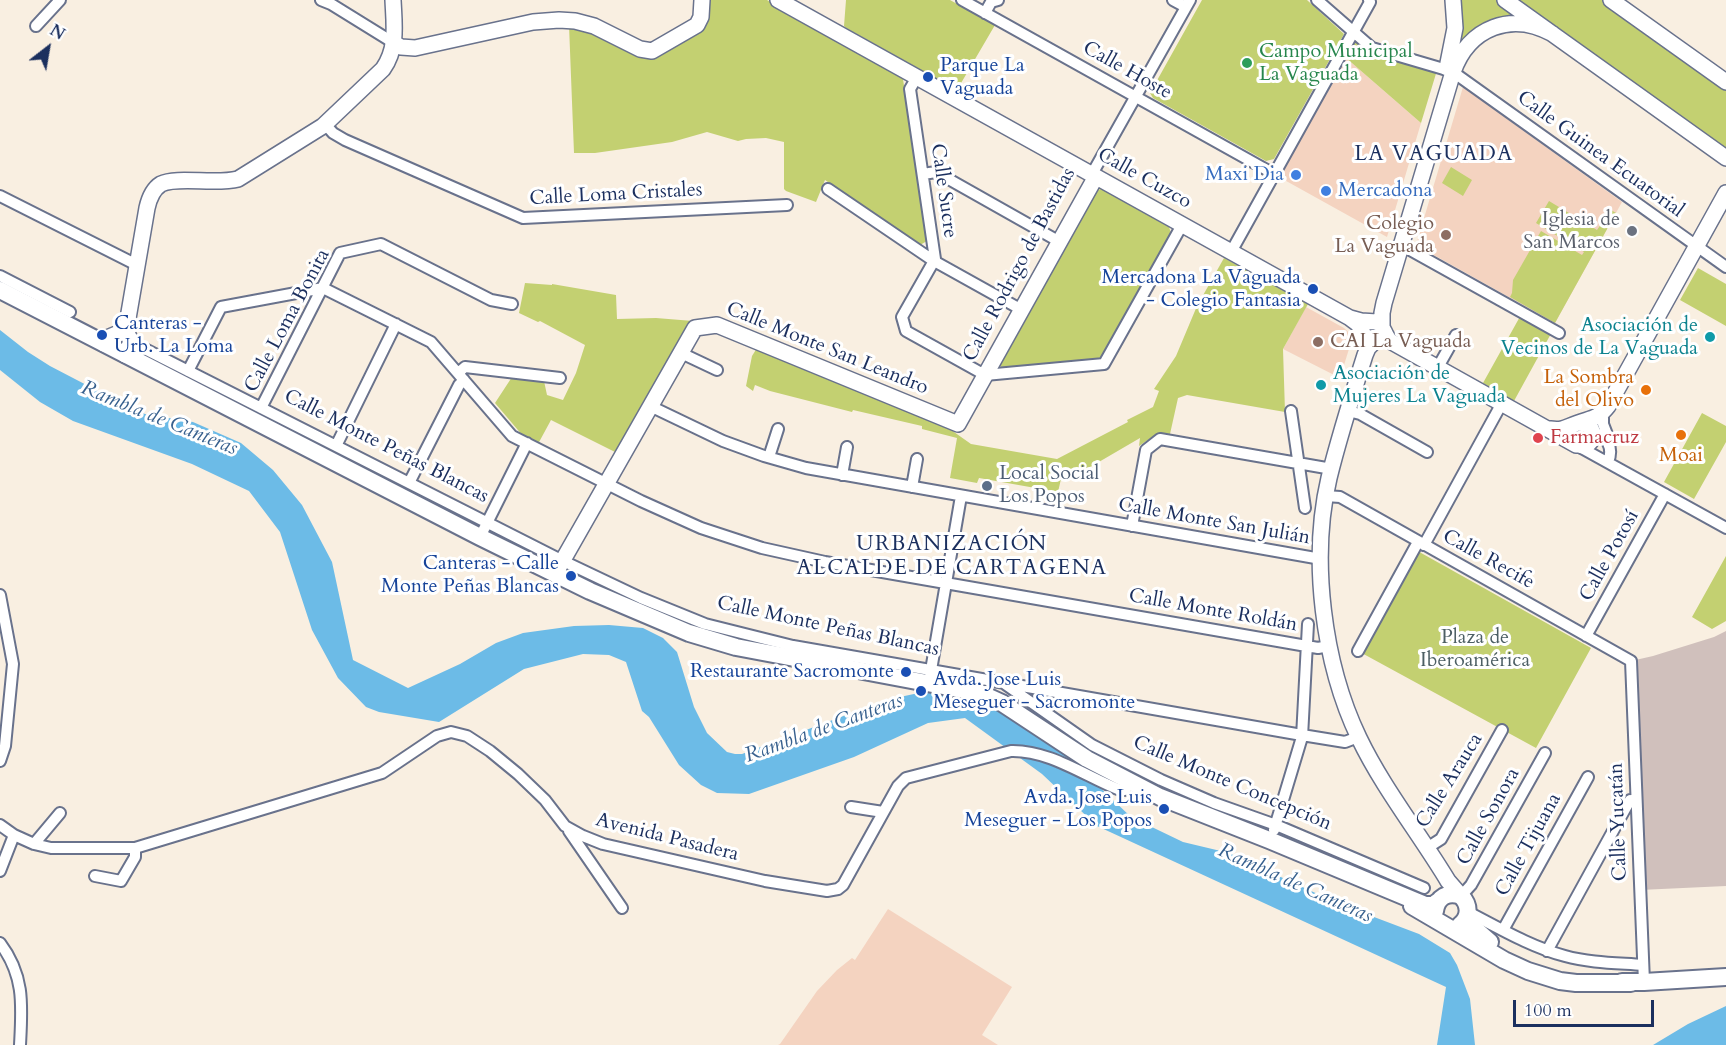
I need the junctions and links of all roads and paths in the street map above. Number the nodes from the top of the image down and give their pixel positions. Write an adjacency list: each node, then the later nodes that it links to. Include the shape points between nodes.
1 (60, 0): 16 (street)
2 (321, 0): 21 (street)
3 (393, 0): 21 (street)
4 (702, 0): 21 (street, via 697,25 652,51 640,50 594,26 559,20 416,48)
5 (778, 0): 23 (street, Calle Cuzco)
6 (962, 0): 15 (street, Calle Hoste)
7 (998, 0): 15 (street, via 991,2)
8 (1173, 0): 14 (street)
9 (1317, 0): 18 (street, Calle Guinea Ecuatorial)
10 (1369, 0): 18 (street)
11 (1453, 0): 17 (street)
12 (1505, 0): 19 (street)
13 (1611, 0): 24 (street)
14 (1188, 3): 25 (street, Calle Rodrigo de Bastidas)
15 (985, 13): 25 (street, Calle Hoste)
16 (36, 26)
17 (1455, 28): 20 (street, via 1461,40); 22 (street)
18 (1353, 32): 22 (street, Calle Guinea Ecuatorial, via 1372,48); 30 (street)
19 (1553, 34): 20 (street, via 1523,23 1491,29); 27 (street)
20 (1476, 38): 22 (street)
21 (394, 43): 26 (street, via 383,69)
22 (1450, 71): 37 (street); 38 (street, Calle Guinea Ecuatorial); 51 (street, via 1378,301)
23 (917, 77): 28 (street, Calle Sucre, via 910,89); 29 (street, Calle Cuzco)
24 (1726, 82)
25 (1136, 97): 29 (street, Calle Rodrigo de Bastidas); 30 (street, Calle Hoste)
26 (325, 124): 34 (street, Calle Loma Cristales, via 345,140 523,218); 41 (street, via 238,179 161,184 149,200)
27 (1726, 158)
28 (923, 174): 36 (street, via 936,172); 40 (street, Calle Sucre)
29 (1092, 174): 35 (street, Calle Cuzco); 36 (street, Calle Rodrigo de Bastidas, via 1094,180)
30 (1274, 174): 39 (street)
31 (828, 189): 40 (street)
32 (1726, 193): 38 (street)
33 (0, 196): 41 (street)
34 (787, 205)
35 (1182, 225): 39 (street, Calle Cuzco); 58 (street, via 1104,364)
36 (1060, 242): 47 (street, Calle Rodrigo de Bastidas)
37 (1401, 245): 50 (street); 51 (street)
38 (1696, 246): 42 (street, Calle Guinea Ecuatorial); 61 (street)
39 (1231, 252): 51 (street, Calle Cuzco)
40 (934, 261): 47 (street); 58 (street, Calle Sucre, via 902,317 906,331)
41 (137, 265): 53 (street)
42 (1726, 267)
43 (0, 276): 48 (street)
44 (323, 288): 46 (street, Calle Loma Bonita, via 340,253 381,244 491,300); 49 (street, Calle Monte Roldán); 57 (street, via 221,307); 64 (street, Calle Loma Bonita)
45 (0, 290): 53 (main road, via 104,344)
46 (512, 304)
47 (1022, 310): 58 (street, Calle Rodrigo de Bastidas)
48 (70, 312)
49 (396, 324): 59 (street, Calle Monte Roldán, via 431,342); 75 (street)
50 (1559, 333)
51 (1374, 335): 55 (street, Calle Cuzco); 66 (street)
52 (1456, 335): 55 (street)
53 (127, 342): 57 (street, Calle Monte Peñas Blancas); 93 (main road, Calle Monte Peñas Blancas)
54 (681, 352): 56 (street); 63 (street, Calle Monte San Leandro); 68 (street, Calle Monte San Leandro, via 695,328 717,325)
55 (1438, 367): 62 (street, Calle Cuzco)
56 (717, 370)
57 (188, 371): 64 (street, Calle Monte Peñas Blancas)
58 (985, 375): 68 (street, Calle Rodrigo de Bastidas)
59 (461, 377): 60 (street, via 465,366); 73 (street, Calle Monte Roldán, via 512,436); 84 (street)
60 (560, 378)
61 (1610, 402): 67 (street); 69 (street, via 1596,417)
62 (1502, 403): 70 (street, Calle Cuzco); 94 (street)
63 (650, 406): 79 (street, Calle Monte San Julián, via 723,441); 85 (street, Calle Monte San Leandro)
64 (261, 408): 75 (street, Calle Monte Peñas Blancas)
65 (1291, 411): 81 (street)
66 (1348, 411): 77 (street); 82 (street)
67 (1603, 418): 72 (street); 78 (street)
68 (958, 424)
69 (1575, 424): 70 (street, via 1561,430); 72 (street, via 1589,425); 74 (street, via 1569,435)
70 (1547, 428): 74 (street, Calle Cuzco)
71 (778, 429): 79 (street)
72 (1593, 432): 74 (street, via 1588,444); 78 (street, via 1605,438)
73 (527, 443): 85 (street, Calle Monte Roldán); 93 (street)
74 (1576, 445): 78 (street)
75 (336, 446): 84 (street, Calle Monte Peñas Blancas)
76 (847, 447): 83 (street)
77 (1427, 452)
78 (1609, 456): 87 (street)
79 (769, 457): 83 (street, Calle Monte San Julián)
80 (917, 459): 86 (street)
81 (1299, 463): 82 (street); 90 (street); 91 (street, via 1160,439 1146,450)
82 (1332, 469): 89 (street)
83 (842, 475): 86 (street, Calle Monte San Julián)
84 (409, 483): 93 (street, Calle Monte Peñas Blancas)
85 (606, 483): 96 (street, Calle Monte San Leandro); 97 (street, Calle Monte Roldán, via 681,519 742,542 800,557)
86 (912, 487): 88 (street, Calle Monte San Julián)
87 (1665, 494): 92 (street); 100 (street, Calle Potosí)
88 (961, 496): 91 (street, Calle Monte San Julián); 97 (street)
89 (1326, 496): 94 (street, Calle Recife, via 1340,497); 95 (street)
90 (1305, 508)
91 (1132, 525): 95 (street, Calle Monte San Julián)
92 (1726, 528)
93 (483, 530): 96 (main road, Calle Monte Peñas Blancas)
94 (1421, 543): 100 (street, Calle Recife); 103 (street)
95 (1321, 558): 102 (street)
96 (558, 567): 105 (main road, Calle Monte Peñas Blancas, via 656,620 722,644)
97 (946, 583): 101 (street, Calle Monte Roldán); 105 (street)
98 (0, 595): 112 (street, via 14,664)
99 (1308, 624): 101 (street)
100 (1586, 636): 104 (street, Calle Recife)
101 (1307, 646): 102 (street, Calle Monte Roldán); 109 (street)
102 (1329, 646): 110 (street)
103 (1358, 651)
104 (1631, 661): 139 (street, Calle Yucatán)
105 (930, 676): 106 (street, Calle Monte Peñas Blancas); 107 (main road, Calle Monte Peñas Blancas)
106 (1002, 682): 109 (street, Calle Monte Peñas Blancas); 121 (street, Calle Monte Concepción, via 1092,745)
107 (969, 690): 114 (main road, Calle Monte Concepción, via 1002,703)
108 (1502, 730): 125 (street, Calle Arauca, via 1441,838)
109 (1302, 735): 110 (street, Calle Monte Peñas Blancas, via 1345,742); 121 (street)
110 (1358, 737): 125 (street)
111 (1545, 753): 131 (street, Calle Sonora, via 1471,885)
112 (1, 758)
113 (1588, 777): 136 (street, Calle Tijuana)
114 (1130, 783): 117 (street, Avenida Pasadera, via 1120,790 1042,756 1011,751 906,778); 121 (main road, Calle Monte Concepción, via 1177,805)
115 (1630, 800): 138 (street)
116 (851, 807): 117 (street)
117 (883, 812): 120 (street, Avenida Pasadera, via 843,885 832,891 765,881 615,848)
118 (60, 813): 123 (street)
119 (0, 825): 122 (street, Avenida Pasadera)
120 (565, 826): 124 (street, Avenida Pasadera, via 518,774 467,736 451,732 437,736 382,773); 133 (street)
121 (1272, 832): 127 (main road, Calle Monte Concepción); 130 (street, Calle Monte Concepción)
122 (14, 835): 123 (street, Avenida Pasadera); 128 (street)
123 (34, 844): 124 (street, Avenida Pasadera, via 51,848)
124 (135, 848): 129 (street, via 135,857 122,881)
125 (1427, 848): 126 (street)
126 (1440, 867): 131 (street); 132 (street, via 1445,890)
127 (1336, 868): 132 (main road, Calle Monte Concepción, via 1425,905 1434,905); 135 (main road, Calle Monte Concepción)
128 (0, 871)
129 (95, 876)
130 (1424, 888)
131 (1461, 896): 132 (main road); 134 (main road)
132 (1440, 899): 135 (main road, via 1435,911)
133 (622, 908)
134 (1468, 914): 135 (main road, via 1460,925); 136 (street); 141 (main road, via 1474,928 1489,942 1533,963 1579,977)
135 (1445, 925): 141 (main road, Calle Monte Concepción, via 1527,971 1560,981)
136 (1503, 930): 138 (street)
137 (0, 943): 142 (street, via 20,986)
138 (1547, 951): 139 (street, via 1588,961)
139 (1643, 965): 141 (street, Calle Yucatán)
140 (1726, 977): 141 (main road)
141 (1638, 982)
142 (20, 1045)

